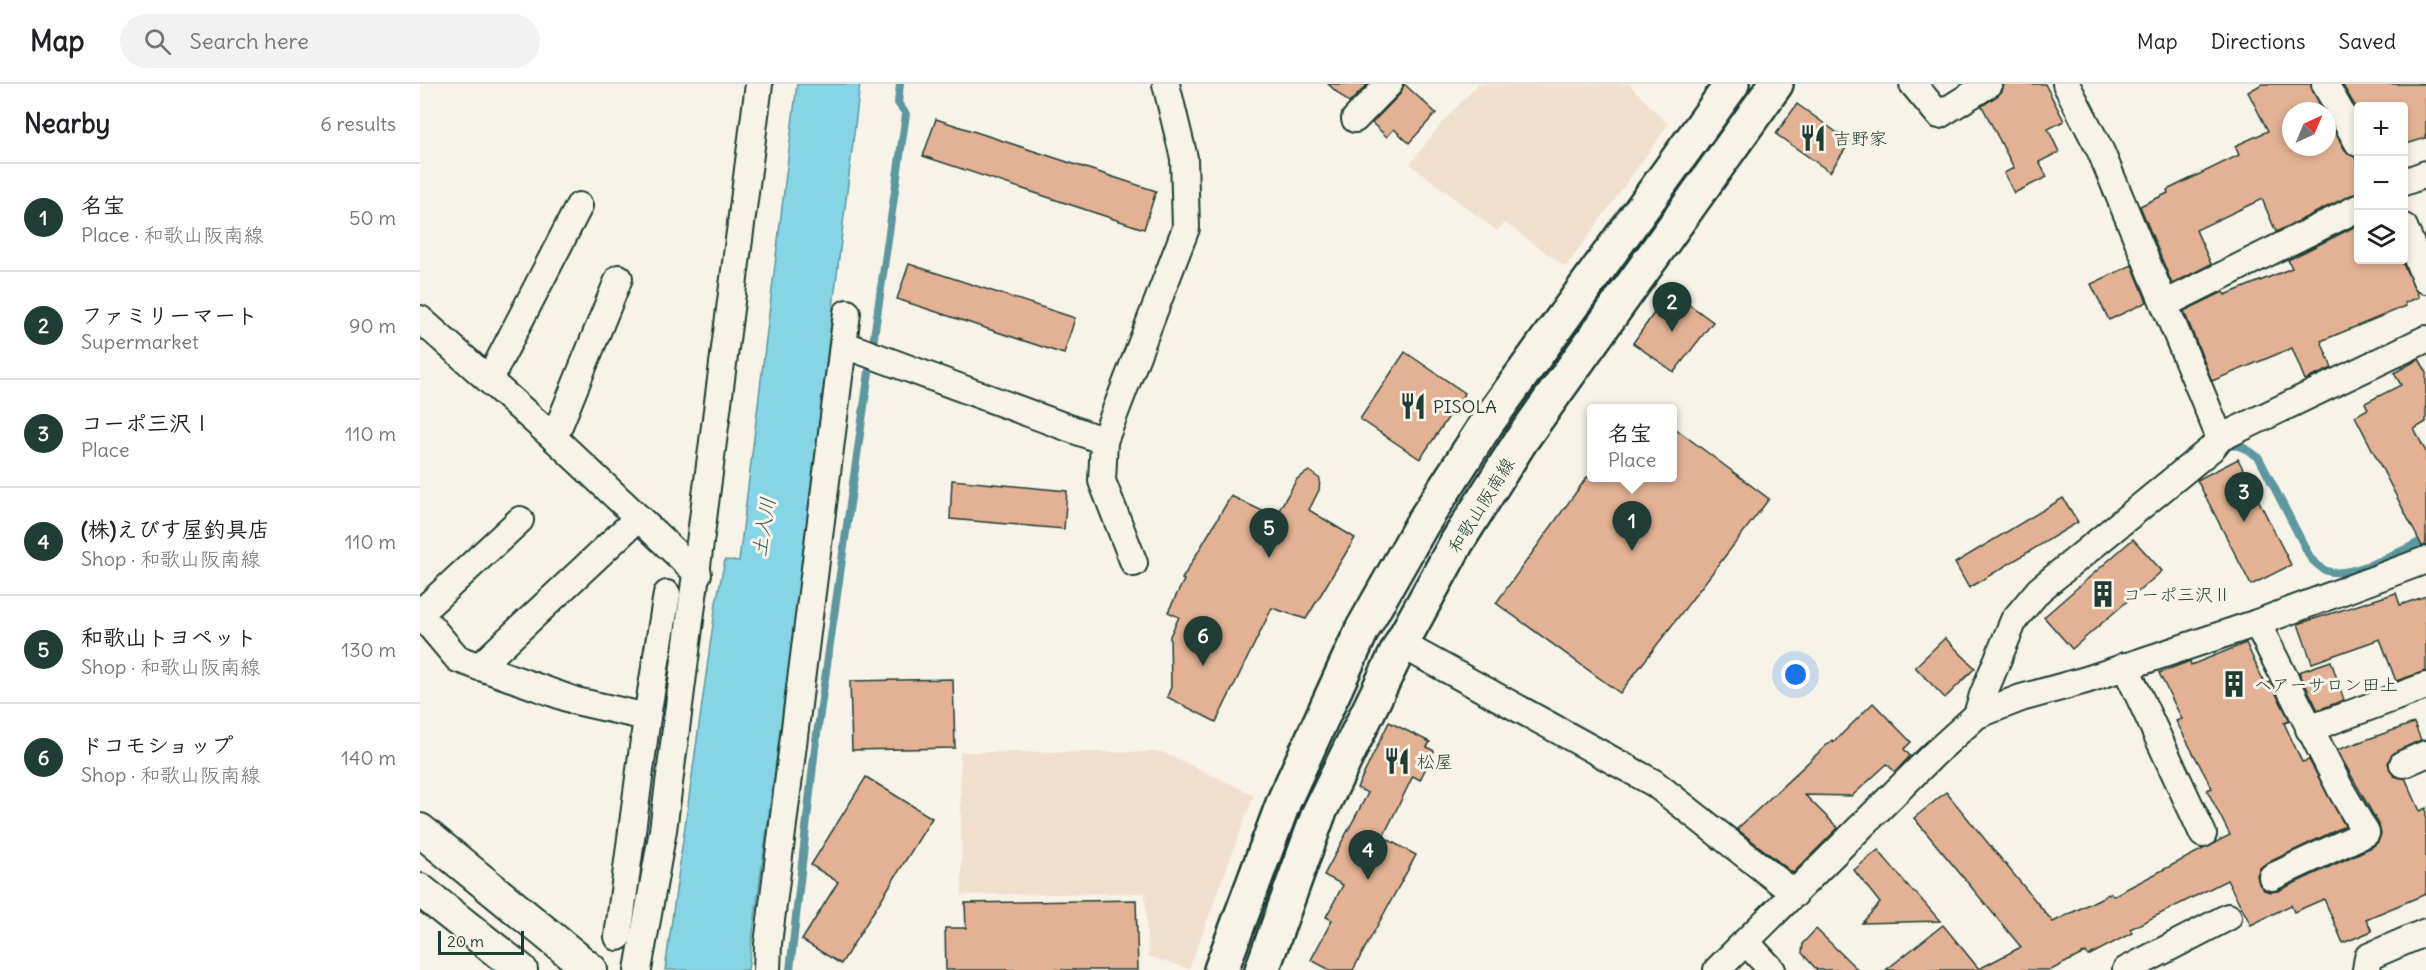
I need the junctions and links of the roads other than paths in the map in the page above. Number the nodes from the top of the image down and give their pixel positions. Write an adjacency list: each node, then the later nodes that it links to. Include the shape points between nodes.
1 (759, 84): 32 (street)
2 (1166, 84): 26 (street, via 1184,158 1186,228)
3 (1389, 84): 10 (street)
4 (1732, 84): 56 (main road, via 1487,423 1422,524 1362,630 1284,801)
5 (1776, 84): 36 (main road, 和歌山阪南線, via 1520,442 1457,542)
6 (1913, 84): 7 (street, via 1939,115)
7 (1989, 84)
8 (2066, 84): 19 (street, via 2101,152)
9 (2325, 84): 11 (street)
10 (1356, 119)
11 (2354, 136)
12 (2426, 174): 13 (street)
13 (2408, 180)
14 (579, 206): 24 (street)
15 (2354, 210): 19 (street)
16 (2408, 239): 18 (street)
17 (619, 278): 25 (street)
18 (2426, 280)
19 (2165, 304): 27 (street)
20 (847, 313): 23 (street)
21 (420, 319): 24 (street)
22 (2426, 339): 27 (street)
23 (844, 345): 26 (street); 55 (street)
24 (489, 380): 25 (street)
25 (554, 438): 28 (street)
26 (1104, 441): 31 (street, via 1102,481)
27 (2216, 443): 40 (street, via 2039,590 2014,620)
28 (638, 518): 32 (street); 38 (street)
29 (520, 520): 34 (street)
30 (2426, 560): 35 (street)
31 (1134, 563)
32 (698, 574): 54 (street, via 663,830)
33 (667, 594): 41 (street)
34 (420, 614): 38 (street, via 458,659)
35 (2257, 623): 37 (street); 42 (street)
36 (1401, 644): 47 (street, via 1654,783); 57 (main road, 和歌山阪南線, via 1319,813)
37 (2125, 666): 40 (street); 44 (street)
38 (479, 667): 41 (street, via 576,701)
39 (2426, 686): 42 (street)
40 (1977, 715): 47 (street)
41 (647, 717): 50 (street)
42 (2309, 729): 45 (street, via 2366,833)
43 (420, 830): 53 (street)
44 (2203, 834)
45 (2272, 877)
46 (420, 890): 52 (street)
47 (1795, 894): 51 (street)
48 (2228, 917): 60 (street)
49 (2426, 932): 61 (street, via 2368,957)
50 (618, 937)
51 (1746, 942): 58 (street); 59 (street)
52 (521, 970)
53 (591, 970)
54 (638, 970)
55 (767, 970)
56 (1221, 970)
57 (1262, 970)
58 (1718, 970)
59 (1772, 970)
60 (2126, 970)
61 (2366, 970)

